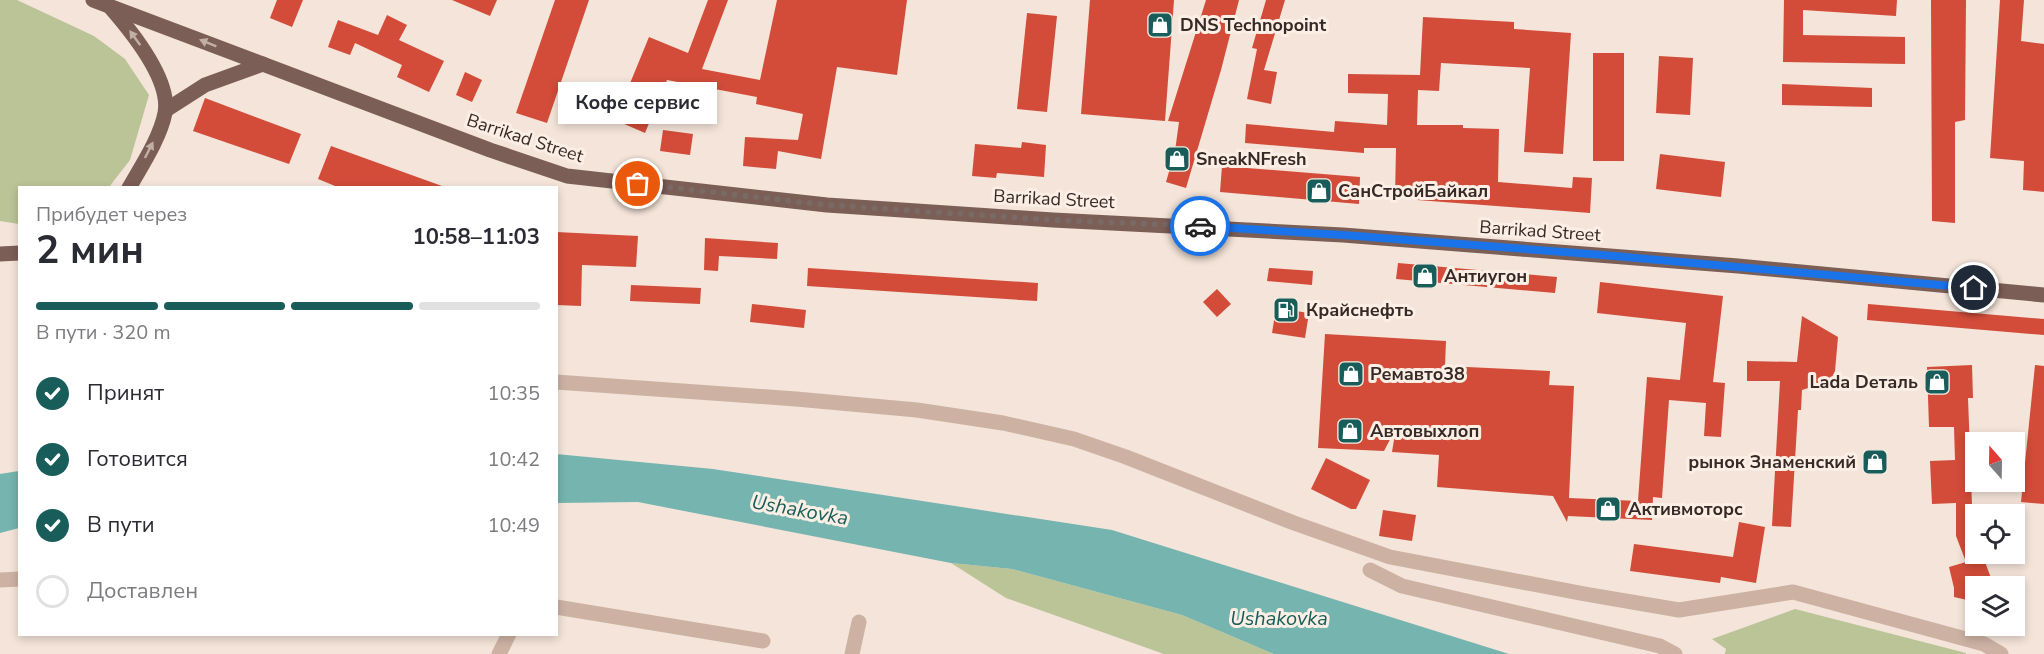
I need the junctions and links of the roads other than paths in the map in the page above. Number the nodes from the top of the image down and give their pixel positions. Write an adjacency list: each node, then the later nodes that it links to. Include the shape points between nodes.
1 (93, 0): 2 (main road, Barrikad Street)
2 (111, 8): 3 (main road, Barrikad Street, one-way to 2); 4 (main road, one-way to 2, via 155,70 135,36)
3 (263, 64): 4 (main road, via 206,85); 8 (main road, Barrikad Street, via 567,176 827,205 1343,235)
4 (166, 110): 5 (main road, one-way to 4)
5 (130, 186)
6 (18, 253): 7 (main road)
7 (0, 254)
8 (2044, 295)
9 (558, 382): 20 (street, via 895,408 1003,423 1074,439 1126,457 1390,557 1679,610 1793,592 1984,644)
10 (1370, 570): 19 (street, via 1402,586 1660,646)
11 (18, 579): 12 (street)
12 (0, 580)
13 (558, 607): 16 (street)
14 (859, 622): 18 (street)
15 (508, 636): 17 (street)
16 (763, 642)
17 (499, 654)
18 (852, 654)
19 (1675, 654)
20 (2001, 654)

